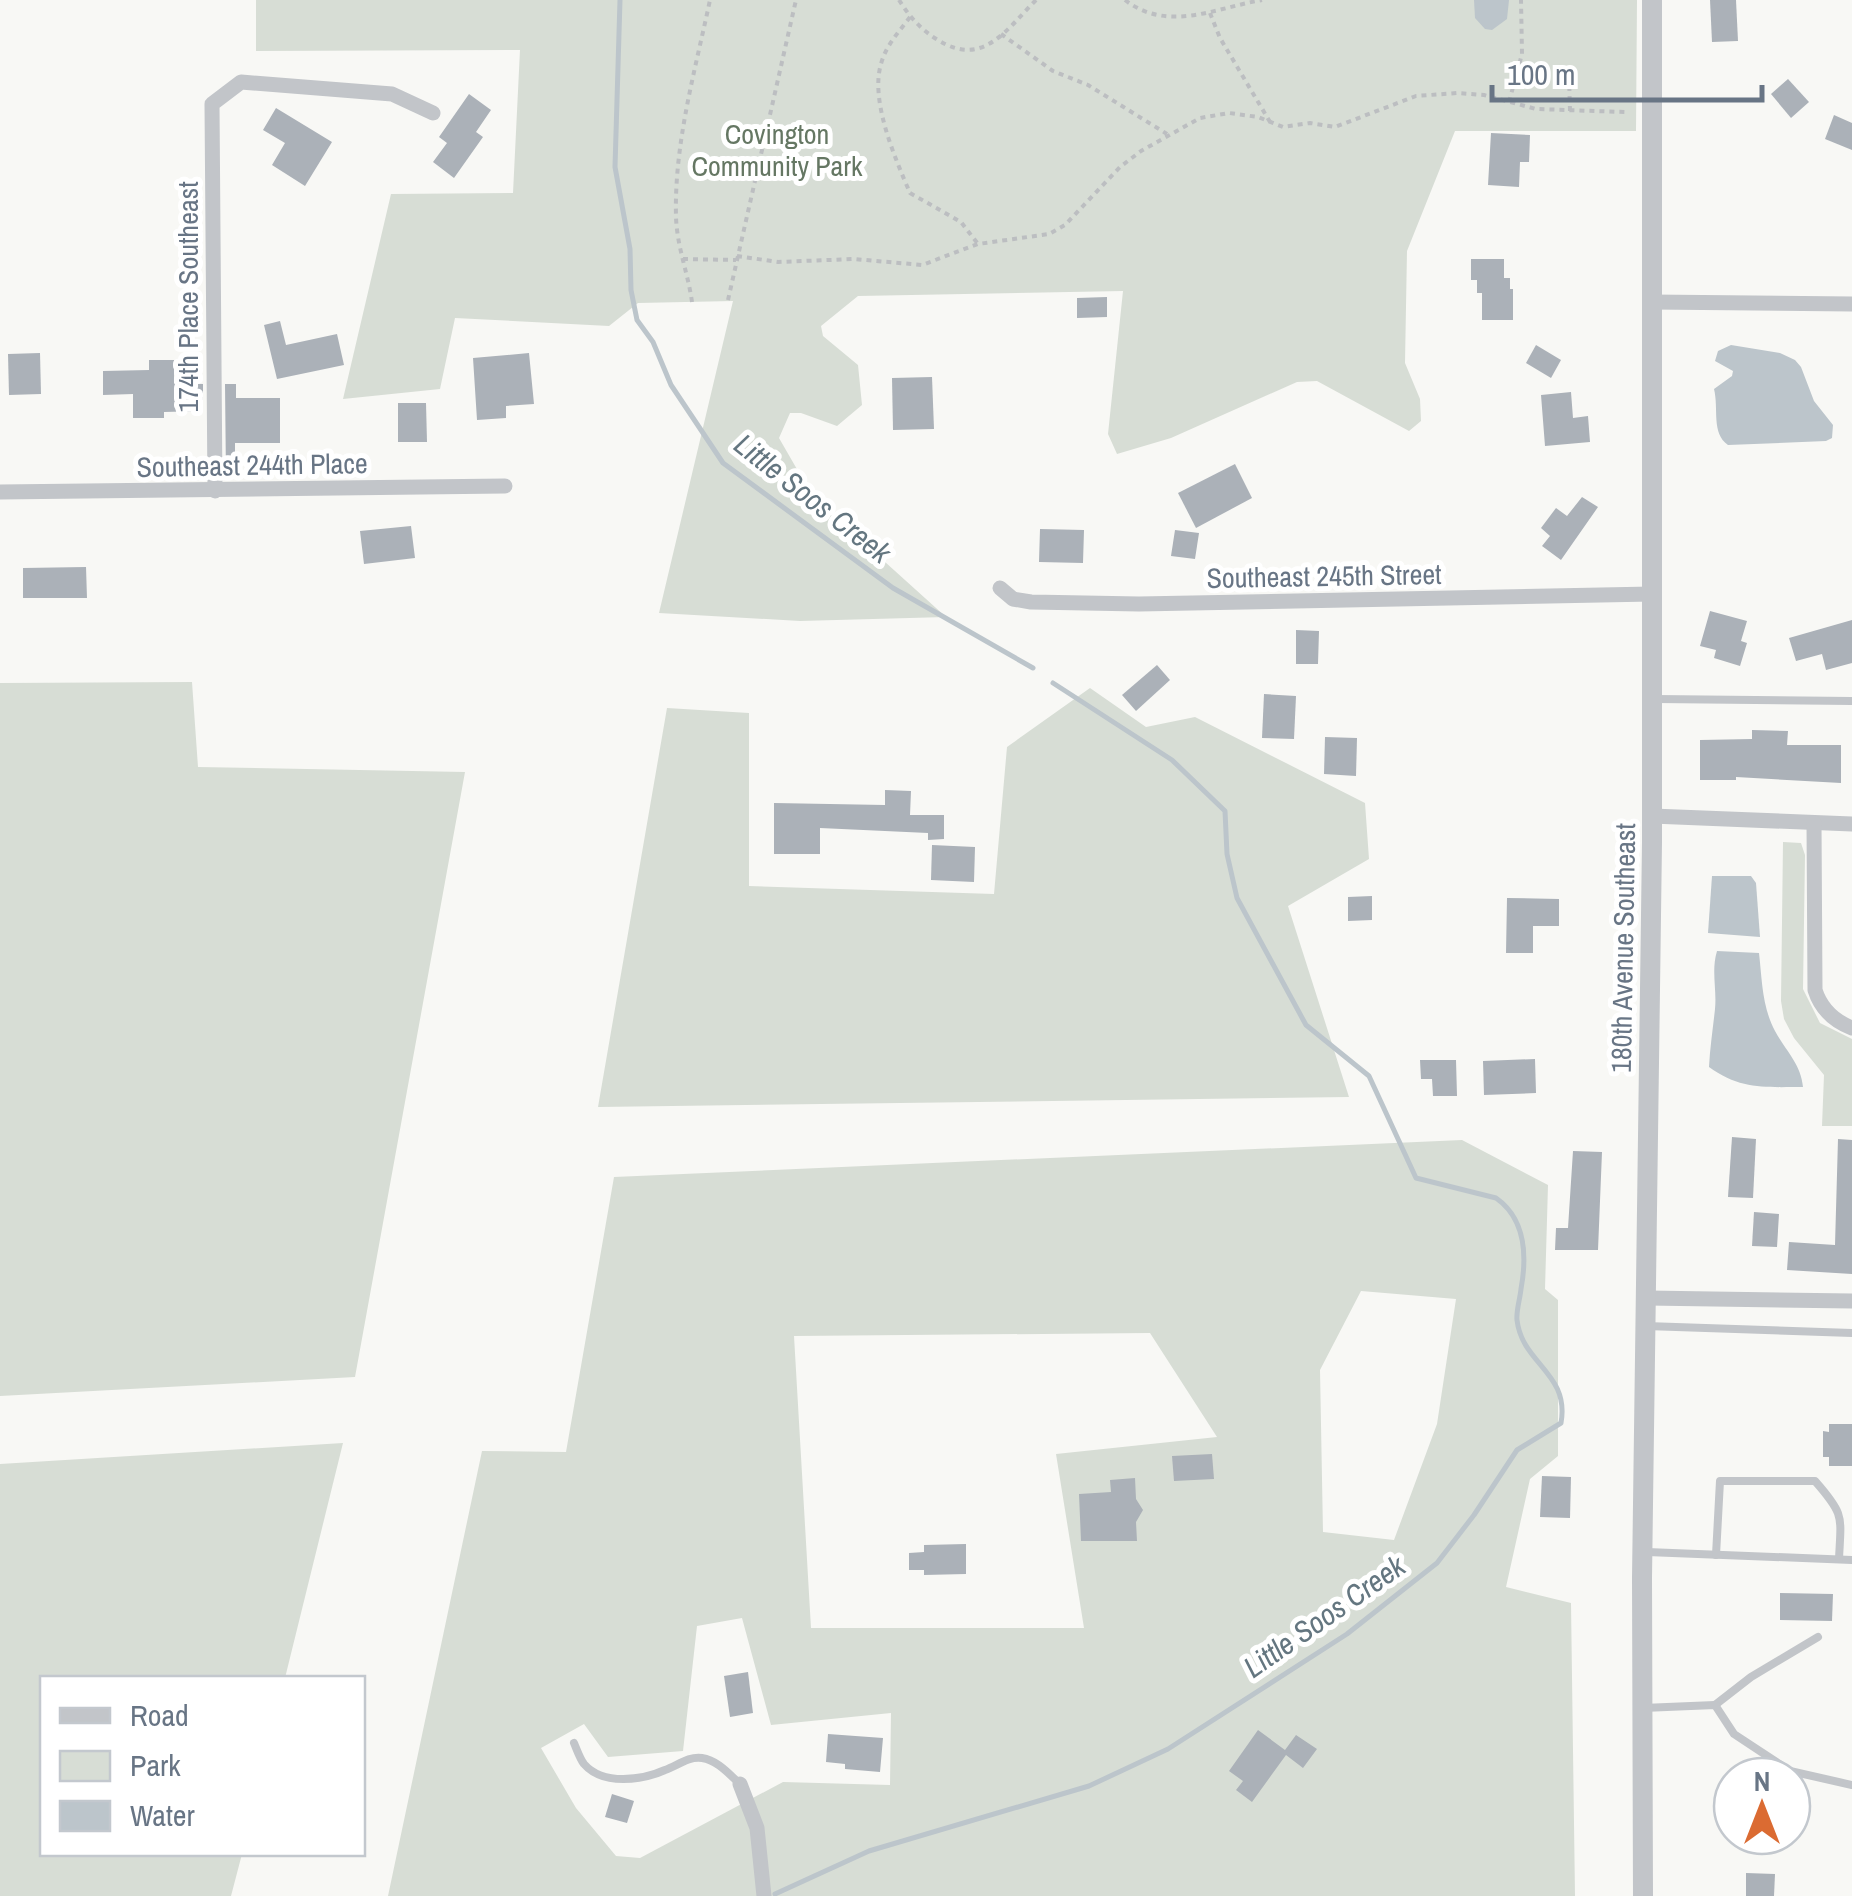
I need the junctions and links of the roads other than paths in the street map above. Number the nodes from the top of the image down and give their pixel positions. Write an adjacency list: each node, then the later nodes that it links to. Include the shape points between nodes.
1 (1652, 0): 3 (street, 180th Avenue Southeast)
2 (433, 113): 6 (street, 174th Place Southeast, via 392,94 241,82 212,104)
3 (1651, 302): 4 (street); 9 (street, 180th Avenue Southeast)
4 (1852, 304)
5 (505, 486): 6 (street, Southeast 244th Place)
6 (215, 491): 7 (street, Southeast 244th Place)
7 (0, 492)
8 (1000, 588): 9 (street, Southeast 245th Street, via 1032,602 1139,604)
9 (1652, 594): 10 (street, 180th Avenue Southeast)
10 (1651, 699): 11 (lane); 12 (street, 180th Avenue Southeast)
11 (1852, 701)
12 (1652, 816): 13 (street); 16 (street, 180th Avenue Southeast)
13 (1814, 824): 14 (street); 15 (street, via 1815,990 1828,1012)
14 (1852, 824)
15 (1852, 1028)
16 (1647, 1298): 17 (street); 18 (street, 180th Avenue Southeast)
17 (1852, 1301)
18 (1646, 1326): 19 (lane); 20 (street, 180th Avenue Southeast)
19 (1852, 1334)
20 (1643, 1552): 21 (lane); 26 (street, 180th Avenue Southeast)
21 (1716, 1555): 22 (lane); 22 (lane, via 1720,1481 1815,1482 1841,1517)
22 (1838, 1559): 23 (lane)
23 (1852, 1560)
24 (1818, 1638): 25 (lane)
25 (1715, 1706): 26 (lane); 29 (lane, via 1734,1734 1790,1771)
26 (1643, 1708): 31 (street, 180th Avenue Southeast)
27 (574, 1743): 28 (lane, via 586,1767 624,1780 702,1758)
28 (740, 1784): 30 (street, via 757,1828)
29 (1852, 1784)
30 (764, 1896)
31 (1643, 1896)

